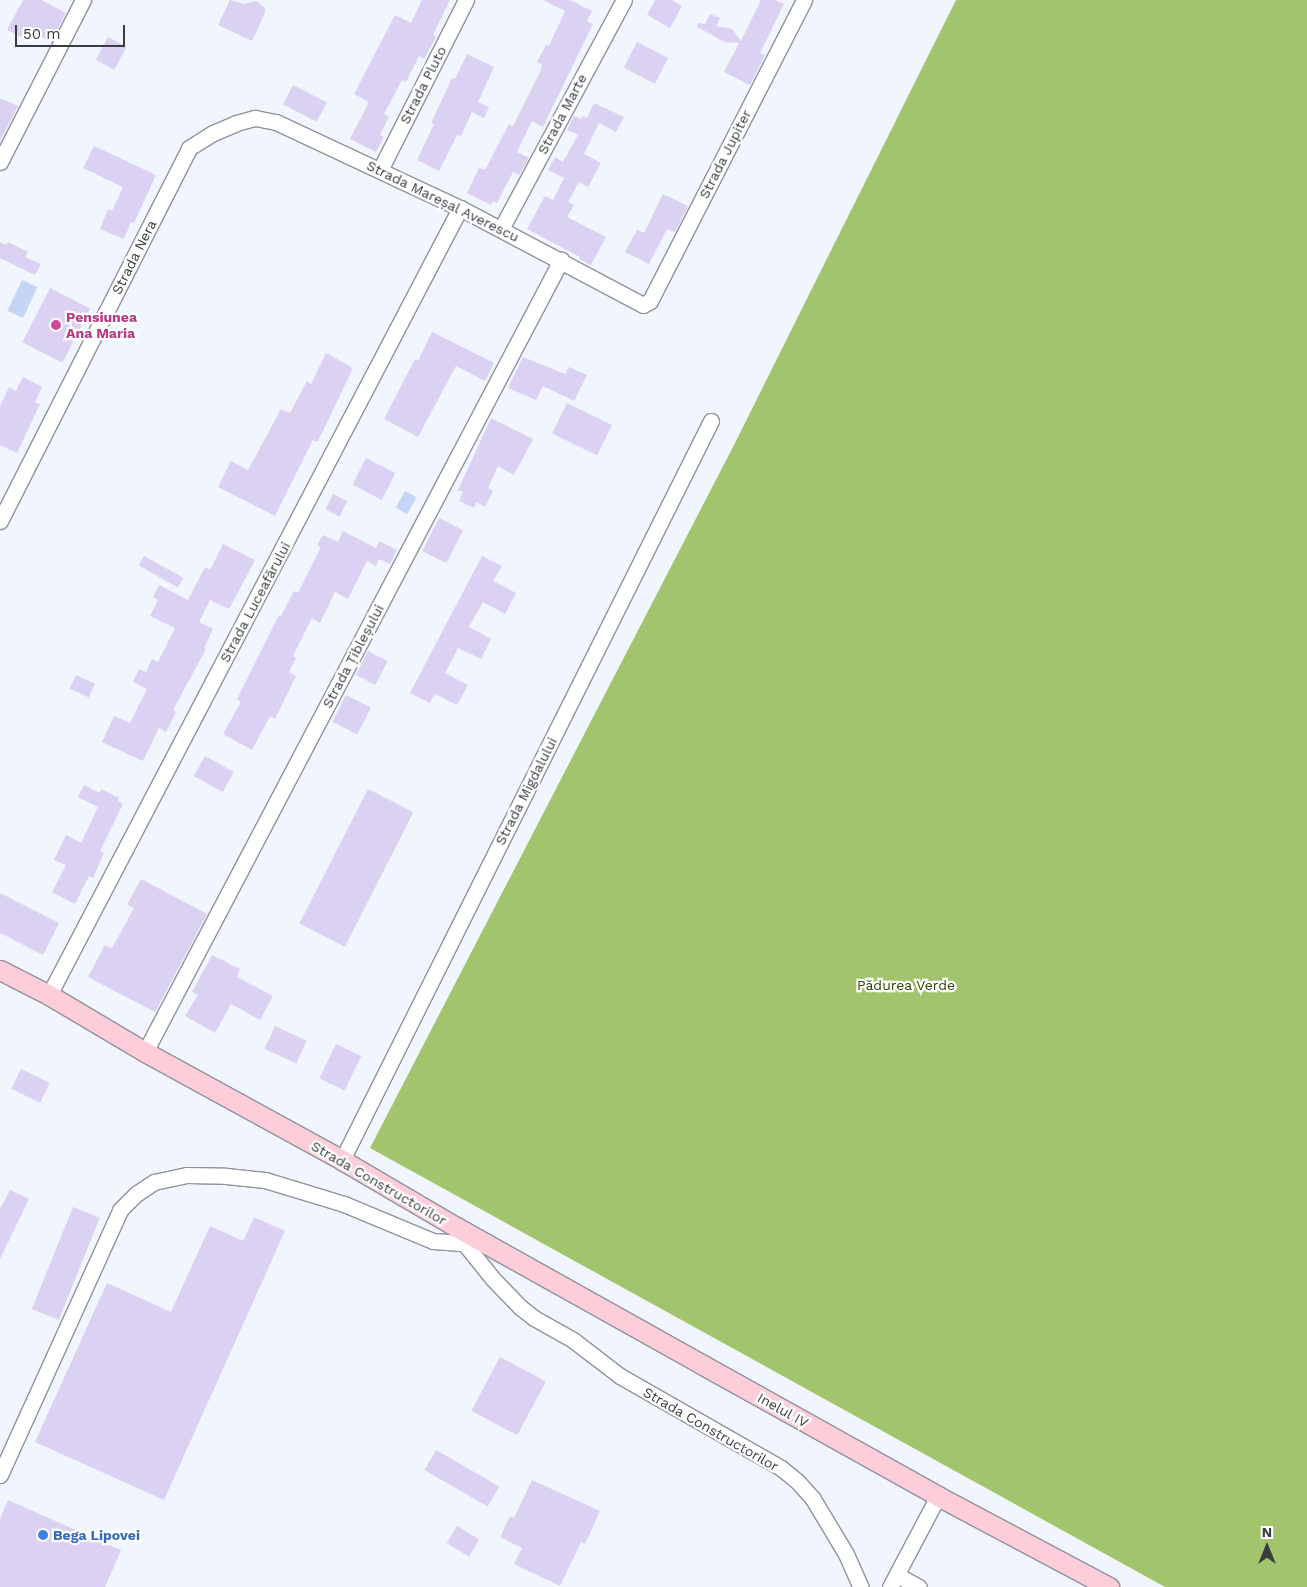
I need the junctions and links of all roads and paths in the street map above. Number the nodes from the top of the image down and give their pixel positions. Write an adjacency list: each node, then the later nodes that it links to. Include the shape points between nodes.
1 (83, 0): 6 (street)
2 (466, 0): 7 (street, Strada Pluto)
3 (624, 0): 9 (street, Strada Marte)
4 (804, 0): 11 (street, Strada Jupiter, via 650,301)
5 (236, 123): 7 (street, Strada Mareșal Averescu, via 256,118 276,122); 13 (street, Strada Nera, via 189,148)
6 (0, 162)
7 (380, 170): 8 (street, Strada Mareșal Averescu)
8 (460, 208): 9 (street, Strada Mareșal Averescu); 15 (street, Strada Luceafărului)
9 (501, 229): 10 (street, Strada Mareșal Averescu)
10 (561, 260): 11 (street, Strada Mareșal Averescu); 16 (street, Strada Țibleșului)
11 (642, 305)
12 (711, 421): 17 (street, Strada Migdalului)
13 (0, 521)
14 (0, 970): 15 (main road, Strada Constructorilor)
15 (49, 995): 16 (main road, Strada Constructorilor)
16 (145, 1052): 17 (main road, Strada Constructorilor)
17 (342, 1160): 18 (main road, Strada Constructorilor)
18 (461, 1236): 19 (street, via 433,1241 344,1204 265,1180 187,1175 154,1182 120,1210); 20 (main road, Inelul IV); 22 (street, Strada Constructorilor, via 493,1279 534,1318 573,1340 620,1376 781,1468 797,1481 812,1498 846,1554)
19 (0, 1475)
20 (938, 1496): 21 (street); 24 (main road, Inelul IV)
21 (894, 1581): 23 (street)
22 (861, 1587)
23 (920, 1587)
24 (1109, 1587)

